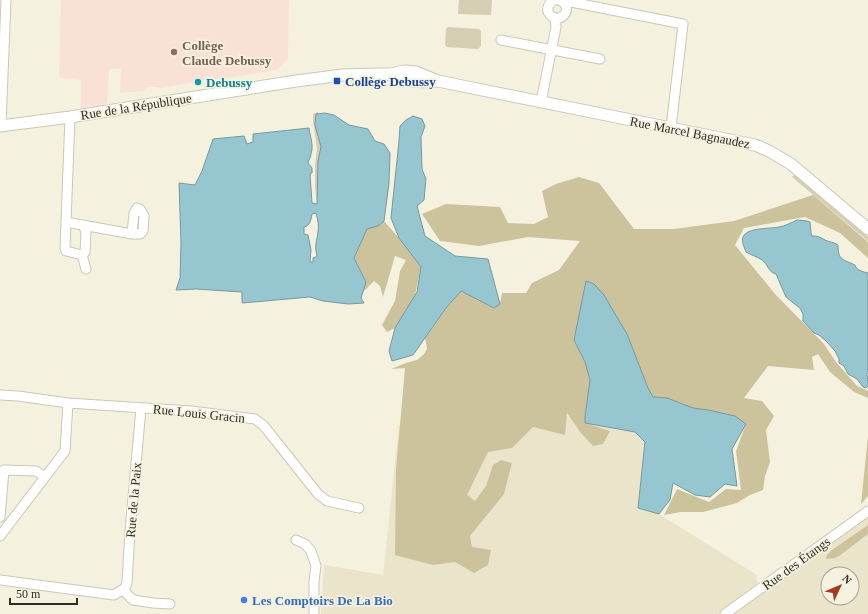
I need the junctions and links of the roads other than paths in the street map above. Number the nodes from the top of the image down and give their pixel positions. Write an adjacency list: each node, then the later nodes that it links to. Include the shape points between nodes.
1 (6, 0): 10 (street)
2 (555, 2): 3 (street, via 548,12); 3 (street, via 566,11 563,16); 11 (street, via 571,2 683,24)
3 (555, 18): 5 (street)
4 (501, 40): 5 (street)
5 (552, 49): 6 (street); 8 (street)
6 (600, 59)
7 (487, 91): 8 (street, Rue Marcel Bagnaudez); 9 (street, Rue de la République, via 405,71 296,81)
8 (541, 102): 11 (street, Rue Marcel Bagnaudez)
9 (70, 117): 10 (street, Rue de la République); 12 (street)
10 (1, 126)
11 (671, 128): 14 (street, Rue Marcel Bagnaudez, via 769,150 791,164)
12 (66, 222): 13 (street); 16 (street, via 66,251)
13 (83, 225): 15 (street); 16 (street, via 86,232 85,252)
14 (868, 229)
15 (132, 234)
16 (82, 254): 17 (street)
17 (86, 269)
18 (0, 395): 19 (street, Rue Louis Gracin)
19 (68, 403): 20 (street, Rue Louis Gracin); 21 (street, via 65,450)
20 (141, 408): 22 (street, Rue Louis Gracin, via 255,419 264,426 318,494 327,501); 28 (street, Rue de la Paix, via 127,583)
21 (45, 478): 24 (street, via 36,471 4,470); 25 (street)
22 (359, 508)
23 (868, 511): 31 (street, Rue des Étangs)
24 (0, 517)
25 (0, 536)
26 (296, 540): 30 (street, via 305,544 311,551 316,566)
27 (0, 580): 28 (street, via 114,595)
28 (123, 590): 29 (street, via 133,600)
29 (170, 604)
30 (314, 614)
31 (725, 614)

